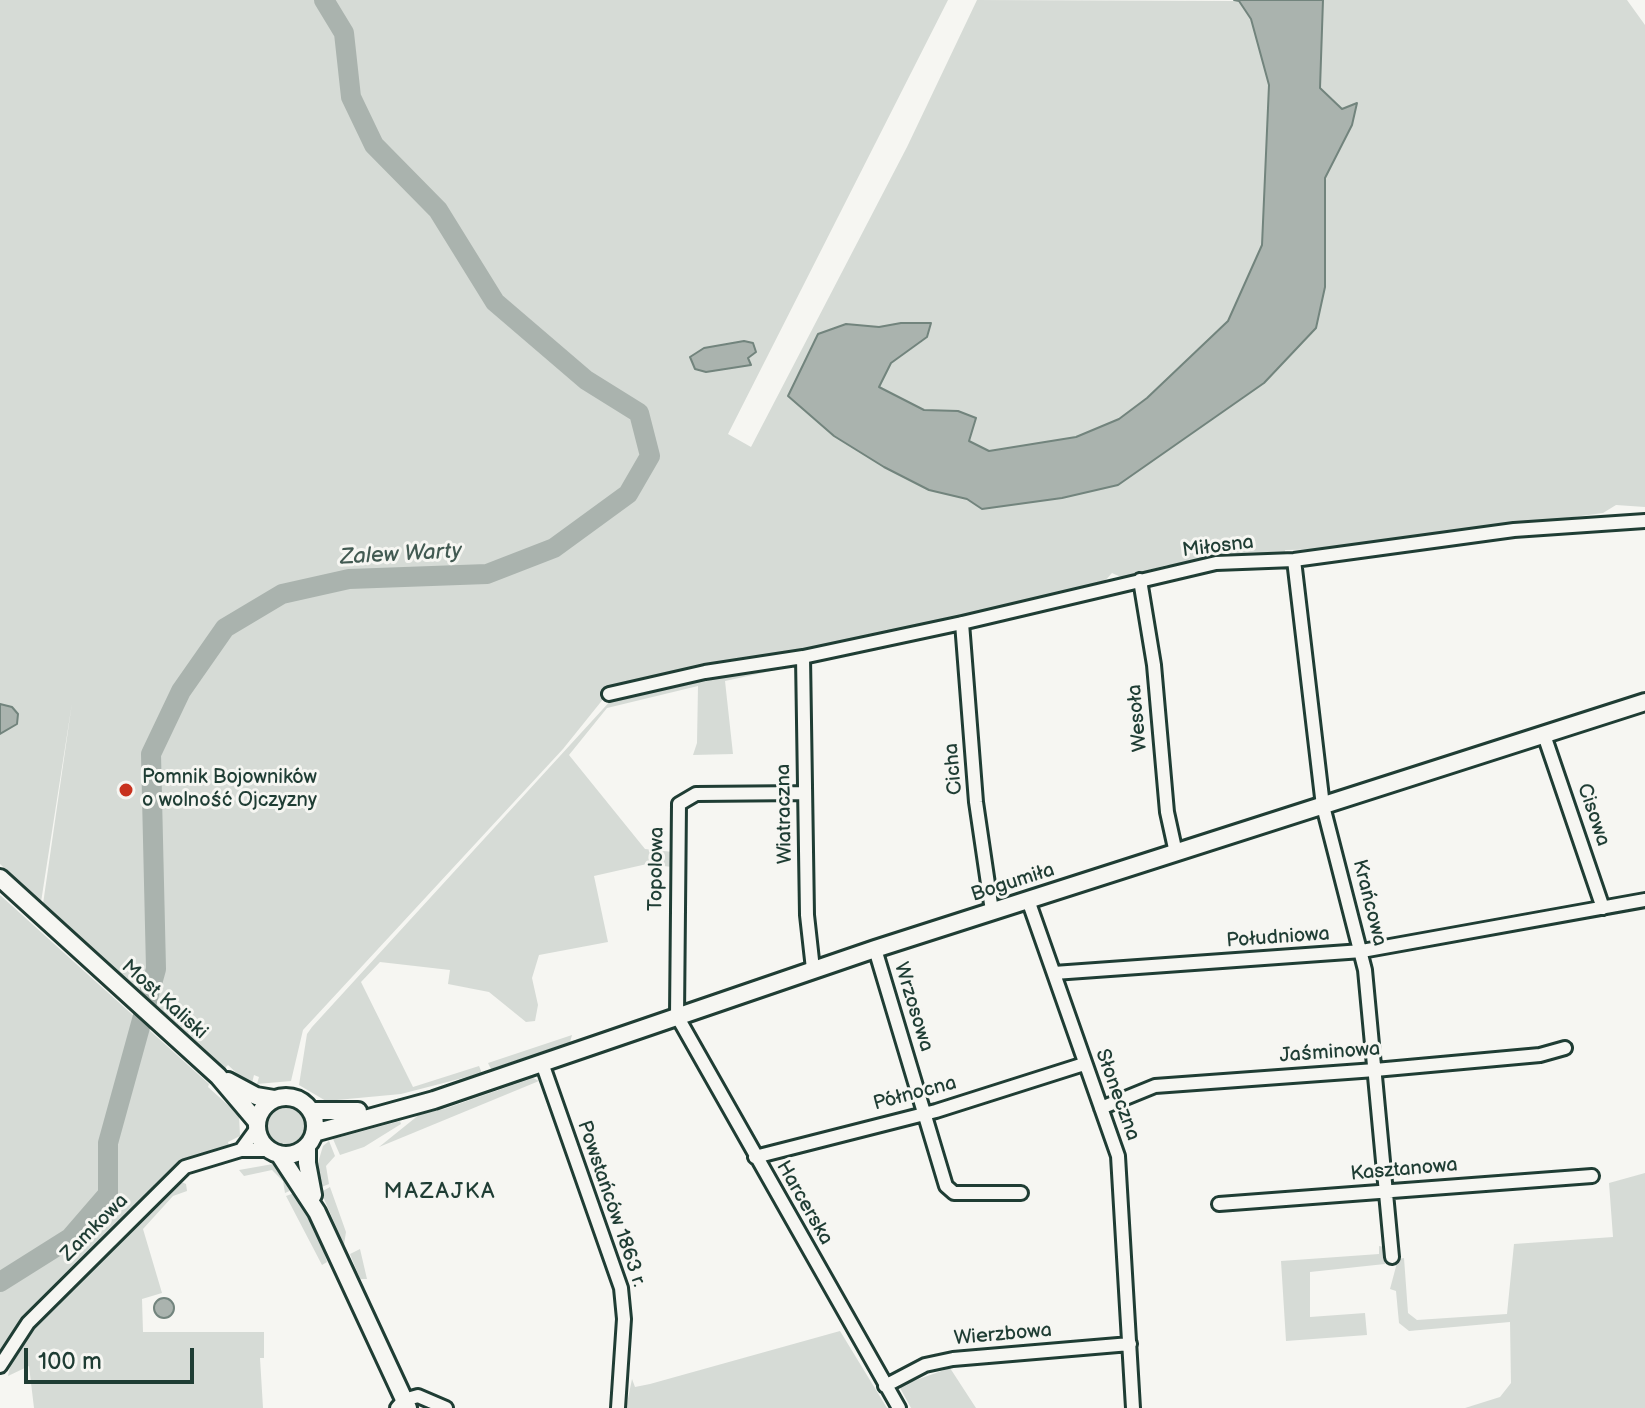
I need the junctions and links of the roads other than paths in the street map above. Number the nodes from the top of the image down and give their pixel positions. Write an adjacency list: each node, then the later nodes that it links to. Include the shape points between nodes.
1 (1645, 521): 2 (street, Miłosna, via 1514,530)
2 (1294, 560): 3 (street, Miłosna, via 1216,563); 10 (street, Krańcowa)
3 (1140, 580): 4 (street, Miłosna); 11 (street, Wesoła)
4 (962, 623): 5 (street, Miłosna); 16 (street, Cicha, via 976,802)
5 (803, 657): 6 (street, Miłosna); 9 (street, Wiatraczna)
6 (609, 694)
7 (1645, 702): 8 (street, Bogumiła)
8 (1544, 735): 10 (street, Bogumiła); 15 (street, Cisowa)
9 (805, 793): 19 (street, Wiatraczna); 21 (street, Topolowa, via 696,794 679,804)
10 (1323, 806): 11 (street, Bogumiła); 18 (street, Krańcowa)
11 (1176, 853): 13 (street, Bogumiła)
12 (0, 878): 26 (street, Most Kaliski)
13 (1028, 900): 16 (street, Bogumiła); 20 (street, Słoneczna)
14 (1645, 900): 15 (street, Południowa)
15 (1603, 908): 18 (street, Południowa)
16 (992, 911): 17 (street, Bogumiła)
17 (875, 949): 19 (street, Bogumiła); 31 (street, Wrzosowa)
18 (1362, 951): 20 (street, Południowa); 25 (street, Krańcowa)
19 (813, 969): 21 (street, Bogumiła)
20 (1054, 973): 24 (street, Słoneczna)
21 (677, 1016): 23 (street, Bogumiła); 36 (street, Harcerska)
22 (1565, 1048): 25 (street, Jaśminowa, via 1540,1055)
23 (542, 1063): 29 (street, Bogumiła); 48 (street, Powstańców 1863 r., via 621,1288)
24 (1084, 1064): 28 (street, Słoneczna); 31 (street, Północna)
25 (1375, 1070): 28 (street, Jaśminowa, via 1155,1086); 38 (street, Krańcowa)
26 (218, 1076): 27 (street, via 256,1096); 32 (street)
27 (274, 1099): 30 (street, via 297,1099); 32 (street, via 261,1111)
28 (1101, 1108): 43 (street, Słoneczna, via 1118,1156)
29 (396, 1109): 30 (street, Bogumiła); 33 (street, Bogumiła)
30 (311, 1111): 33 (street)
31 (924, 1113): 36 (street, Północna); 39 (street, Wrzosowa, via 949,1190)
32 (257, 1125): 34 (street); 35 (street)
33 (311, 1139): 35 (street, via 294,1154); 41 (street, via 307,1163)
34 (241, 1150): 35 (street, Zamkowa); 44 (street, Zamkowa, via 194,1163 176,1175 28,1323)
35 (274, 1152): 41 (street)
36 (755, 1157): 45 (street, Harcerska)
37 (1592, 1176): 38 (street, Kasztanowa)
38 (1386, 1191): 40 (street, Kasztanowa); 42 (street, Krańcowa)
39 (1021, 1193)
40 (1219, 1204)
41 (317, 1212): 46 (street)
42 (1392, 1257)
43 (1130, 1344): 45 (street, Wierzbowa, via 953,1359 925,1365); 50 (street, Słoneczna)
44 (0, 1366)
45 (885, 1386): 49 (street, Harcerska)
46 (403, 1405): 47 (street, via 418,1396)
47 (446, 1408)
48 (618, 1408)
49 (899, 1408)
50 (1133, 1408)

